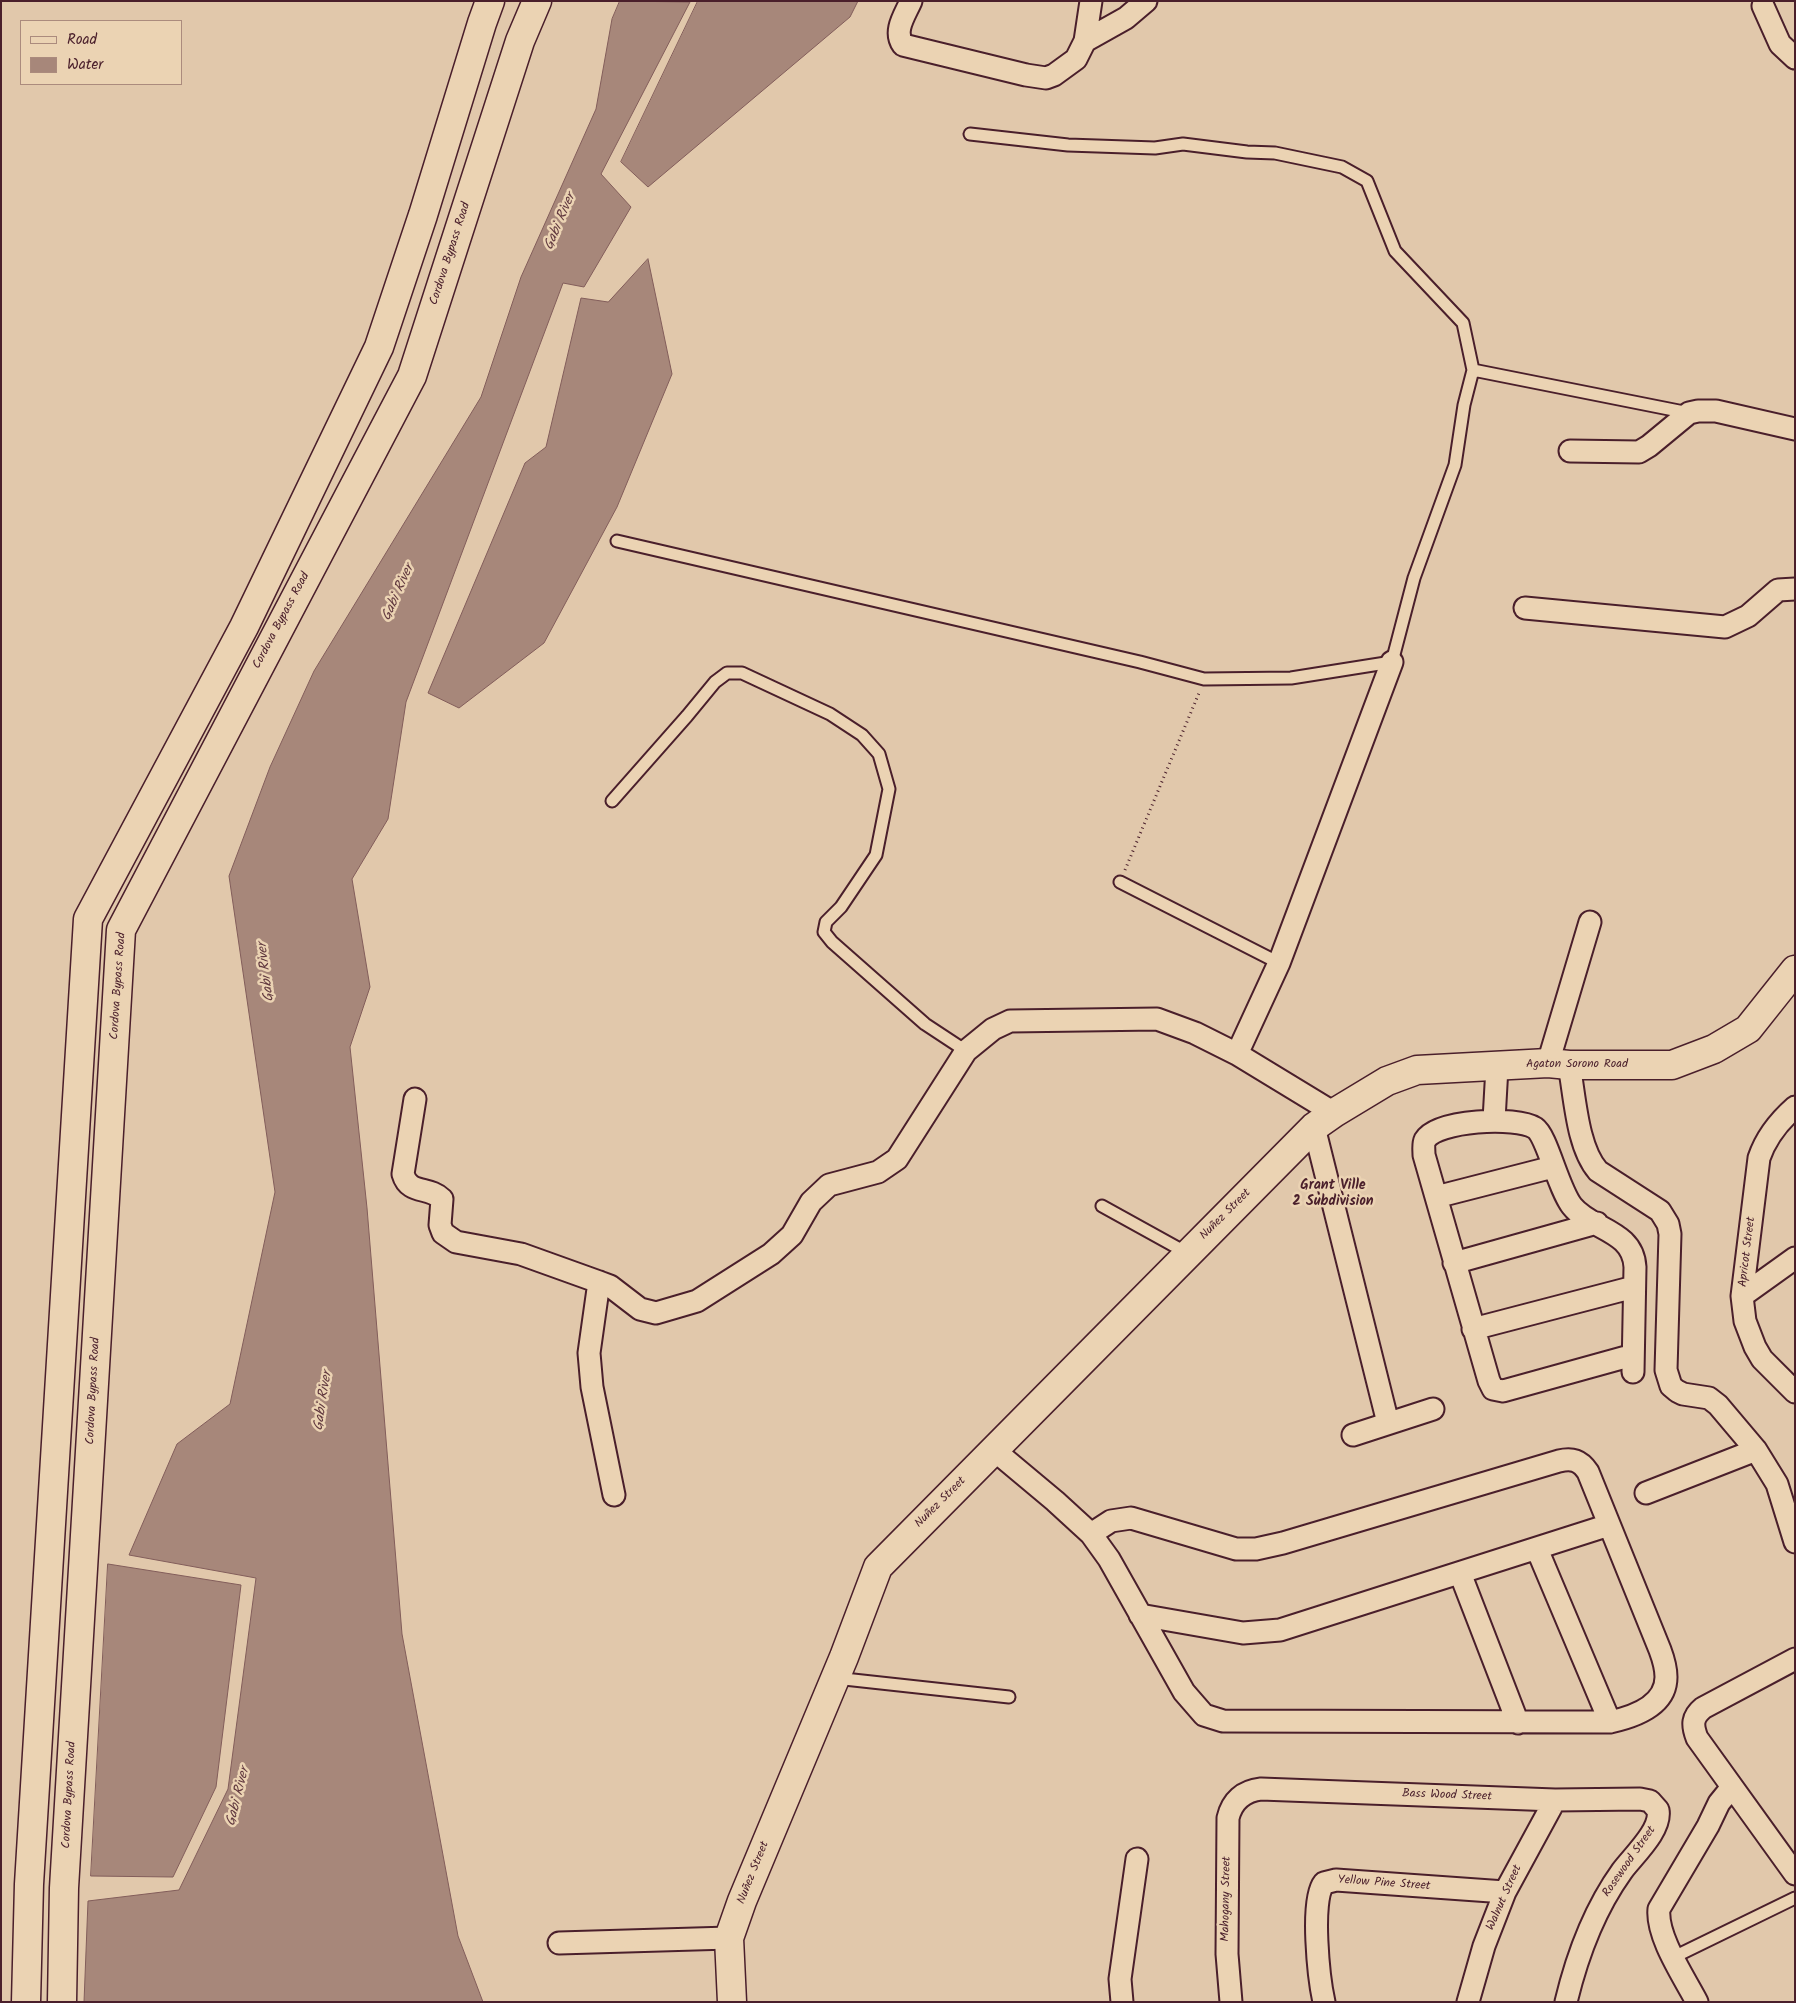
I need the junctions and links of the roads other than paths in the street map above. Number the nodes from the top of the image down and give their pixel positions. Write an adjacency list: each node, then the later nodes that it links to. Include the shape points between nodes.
1 (490, 1): 59 (main road, via 379,347 244,627 88,919)
2 (537, 1): 60 (main road, Cordova Bypass Road, via 520,41 412,376 122,930)
3 (911, 1): 7 (street, via 898,30 898,39 903,45 1026,75 1046,78 1054,75 1076,59)
4 (1091, 1): 7 (street)
5 (1146, 1): 7 (street, via 1126,18)
6 (1763, 6): 8 (street, via 1780,44)
7 (1085, 41)
8 (1795, 58)
9 (970, 134): 10 (lane, via 1068,145 1155,148 1183,144 1275,153 1342,167 1367,180 1395,251 1463,323)
10 (1473, 370): 11 (lane); 17 (lane, via 1455,465 1414,578)
11 (1689, 413): 12 (street, via 1716,411); 13 (street, via 1639,452)
12 (1795, 429)
13 (1570, 452)
14 (617, 541): 17 (lane, via 1140,662 1204,680 1291,678)
15 (1795, 589): 16 (street, via 1778,590 1748,616 1725,627)
16 (1525, 608)
17 (1392, 662): 21 (street)
18 (612, 801): 23 (lane, via 715,682 727,673 742,673 830,714 862,735 879,754 889,789 884,817 876,855 841,907 826,922 824,932 925,1024)
19 (1120, 882): 21 (lane)
20 (1590, 922): 25 (street)
21 (1279, 962): 24 (street)
22 (1795, 970): 25 (main road, Agaton Sorono Road, via 1748,1028 1714,1049 1672,1064)
23 (966, 1051): 24 (street, via 1010,1021 1157,1019); 38 (street, via 897,1159 878,1172 829,1185 811,1202 792,1235 771,1254 697,1300 656,1313 640,1309 610,1286)
24 (1237, 1054): 29 (street)
25 (1559, 1064): 26 (main road, Agaton Sorono Road); 47 (street, via 1591,1163 1598,1171 1660,1211 1668,1224 1666,1370 1671,1386 1683,1394 1702,1396 1718,1405)
26 (1497, 1067): 29 (main road, Agaton Sorono Road, via 1417,1070 1387,1081); 30 (street)
27 (415, 1099): 38 (street, via 403,1174 410,1186 442,1199 440,1225 443,1233 456,1242 522,1254)
28 (1793, 1112): 40 (street, Apricot Street, via 1778,1123 1767,1138 1759,1158)
29 (1324, 1120): 35 (main road, Nuñez Street); 44 (street)
30 (1494, 1120): 31 (street, via 1536,1128 1544,1139); 32 (street, via 1443,1129 1426,1140 1424,1155)
31 (1553, 1167): 32 (street); 34 (street, via 1571,1204)
32 (1436, 1197): 37 (street)
33 (1102, 1206): 35 (lane)
34 (1597, 1223): 37 (street); 39 (street, via 1618,1236 1632,1253)
35 (1187, 1254): 46 (main road, Nuñez Street)
36 (1795, 1258): 40 (street)
37 (1454, 1262): 41 (street)
38 (599, 1282): 49 (street, via 589,1354 592,1387)
39 (1634, 1287): 41 (street); 41 (street, via 1633,1364 1500,1392 1489,1382)
40 (1742, 1296): 42 (street, Apricot Street, via 1745,1321 1755,1347 1769,1368)
41 (1473, 1329)
42 (1795, 1392)
43 (1433, 1409): 44 (street)
44 (1388, 1423): 45 (street)
45 (1353, 1435)
46 (994, 1450): 51 (street); 57 (main road, Nuñez Street, via 878,1567)
47 (1756, 1450): 48 (street); 52 (street, via 1777,1484)
48 (1646, 1493)
49 (614, 1495)
50 (1609, 1525): 51 (street, via 1588,1472 1579,1462 1568,1459 1256,1549 1236,1549 1131,1518 1111,1520); 53 (street); 61 (street, via 1660,1650 1666,1676 1663,1692 1647,1709)
51 (1091, 1534): 55 (street)
52 (1795, 1542)
53 (1537, 1548): 54 (street); 61 (street)
54 (1460, 1573): 55 (street, via 1265,1632 1243,1633); 62 (street)
55 (1140, 1615): 62 (street, via 1184,1692 1204,1715 1218,1719)
56 (1795, 1659): 63 (street, via 1704,1708 1694,1718 1697,1738)
57 (835, 1678): 58 (lane); 71 (main road, Nuñez Street)
58 (1009, 1697)
59 (40, 1699): 60 (main road); 74 (main road)
60 (76, 1702): 75 (main road, Cordova Bypass Road, via 64,1888)
61 (1610, 1722): 62 (street)
62 (1518, 1723)
63 (1732, 1788): 68 (street); 73 (street, via 1719,1803 1660,1909 1659,1924)
64 (1238, 1799): 65 (street, Bass Wood Street, via 1260,1789); 78 (street, Mahogany Street, via 1228,1818 1226,1954)
65 (1555, 1800): 66 (street, Bass Wood Street, via 1640,1799 1650,1801); 69 (street, Walnut Street)
66 (1656, 1807): 81 (street, Rosewood Street, via 1659,1820 1655,1828 1601,1904 1582,1949)
67 (1136, 1859): 77 (street, via 1120,1979)
68 (1795, 1874)
69 (1505, 1892): 79 (street, Yellow Pine Street, via 1336,1880 1324,1883 1319,1896 1317,1936); 80 (street, Walnut Street, via 1484,1946)
70 (1795, 1898): 73 (lane)
71 (729, 1938): 72 (street); 76 (main road, Nuñez Street)
72 (559, 1943)
73 (1674, 1957): 82 (street)
74 (26, 2002)
75 (62, 2002)
76 (732, 2002)
77 (1122, 2002)
78 (1231, 2002)
79 (1324, 2002)
80 (1468, 2002)
81 (1566, 2002)
82 (1697, 2002)

